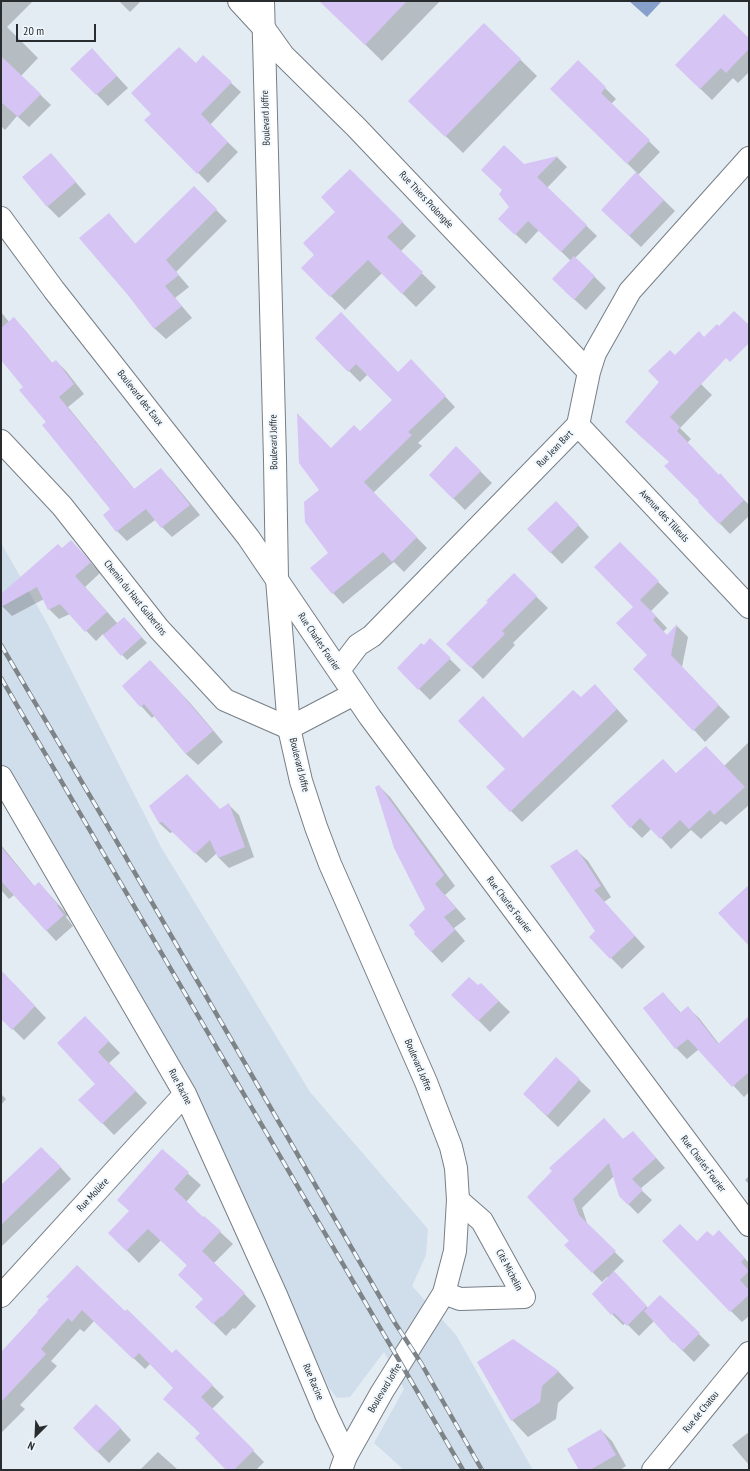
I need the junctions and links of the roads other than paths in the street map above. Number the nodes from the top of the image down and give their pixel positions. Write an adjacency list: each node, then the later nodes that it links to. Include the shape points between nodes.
1 (239, 1): 3 (street, Rue Thiers Prolongée)
2 (263, 1): 3 (street, Boulevard Joffre)
3 (263, 27): 6 (street, Rue Thiers Prolongée, via 283,55 356,127); 9 (street, Boulevard Joffre)
4 (749, 158): 6 (street, Rue Jean Bart, via 630,291 595,353)
5 (1, 218): 9 (street, Boulevard des Eaux, via 54,290 248,537)
6 (589, 372): 7 (street, Rue Jean Bart)
7 (578, 425): 10 (street, Avenue des Tilleuls); 11 (street, Rue Jean Bart, via 372,636 358,645)
8 (1, 441): 13 (street, Chemin du Haut Guibertins, via 62,506 159,629 225,700)
9 (276, 579): 11 (street, Rue Charles Fourier); 13 (street, Boulevard Joffre)
10 (749, 607)
11 (339, 670): 12 (street, Rue Charles Fourier)
12 (354, 694): 13 (street); 17 (street, Rue Charles Fourier, via 462,843)
13 (290, 728): 16 (street, Boulevard Joffre, via 301,781 330,864 449,1140 456,1168)
14 (1, 777): 15 (street, Rue Racine)
15 (185, 1094): 19 (street, Rue Molière); 21 (street, Rue Racine, via 276,1295)
16 (458, 1200): 18 (street, Boulevard Joffre, via 454,1251); 18 (street, Cité Michelin, via 482,1221 524,1297 460,1299)
17 (749, 1225)
18 (444, 1293): 21 (street, Boulevard Joffre, via 382,1392)
19 (1, 1296)
20 (749, 1353): 22 (street, Rue de Chatou)
21 (344, 1463)
22 (653, 1470)

